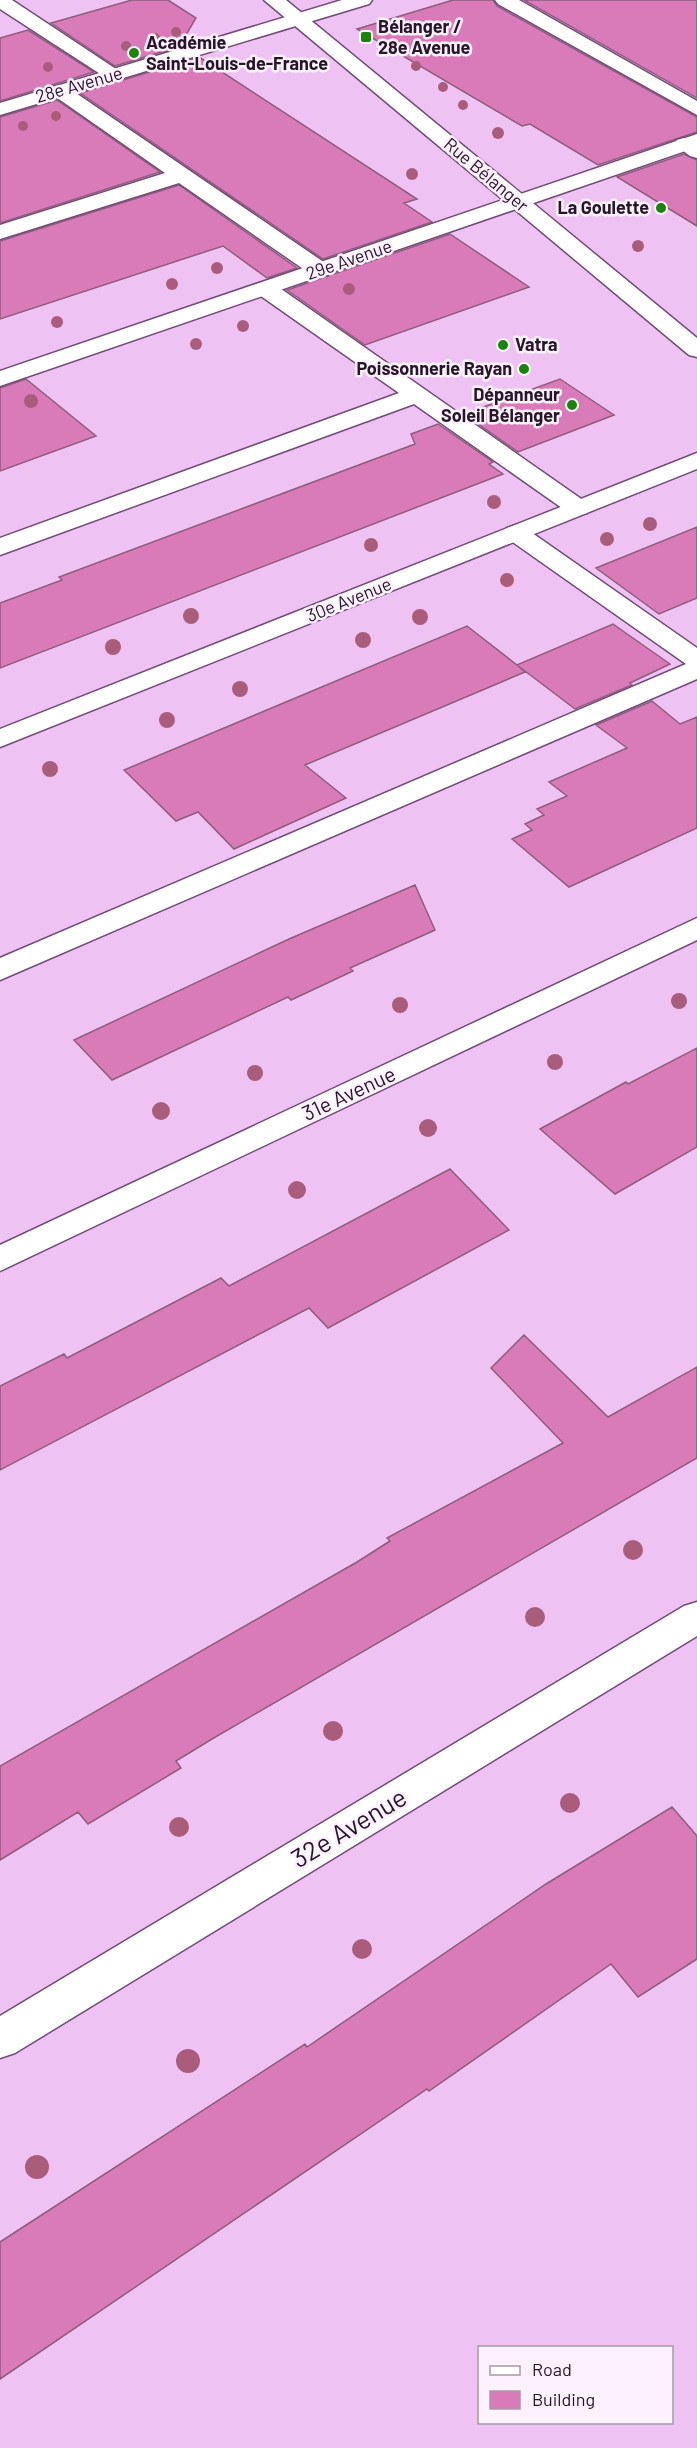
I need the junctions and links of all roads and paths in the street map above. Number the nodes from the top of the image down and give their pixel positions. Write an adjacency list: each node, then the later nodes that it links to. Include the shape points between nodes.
1 (274, 0): 5 (street, Rue Bélanger)
2 (362, 0): 5 (street, 28e Avenue)
3 (505, 0): 9 (street)
4 (0, 1): 6 (street)
5 (296, 19): 6 (street, 28e Avenue); 12 (street, Rue Bélanger)
6 (115, 75): 7 (street, 28e Avenue)
7 (60, 91): 8 (street, 28e Avenue); 11 (street)
8 (0, 109)
9 (697, 109)
10 (693, 145): 12 (street, 29e Avenue)
11 (181, 175): 13 (street); 14 (street)
12 (518, 201): 14 (street, 29e Avenue); 16 (street, Rue Bélanger)
13 (0, 232)
14 (320, 270): 15 (street, 29e Avenue)
15 (266, 289): 17 (street, 29e Avenue); 18 (street)
16 (697, 350)
17 (0, 379)
18 (416, 395): 20 (street); 22 (street)
19 (697, 460): 20 (street, 30e Avenue)
20 (578, 508): 21 (street, 30e Avenue)
21 (516, 533): 23 (street); 25 (street, 30e Avenue)
22 (0, 547)
23 (697, 660)
24 (697, 669): 27 (street)
25 (0, 739)
26 (697, 928): 28 (street, 31e Avenue)
27 (0, 970)
28 (0, 1259)
29 (697, 1617): 30 (street, 32e Avenue)
30 (0, 2038)

